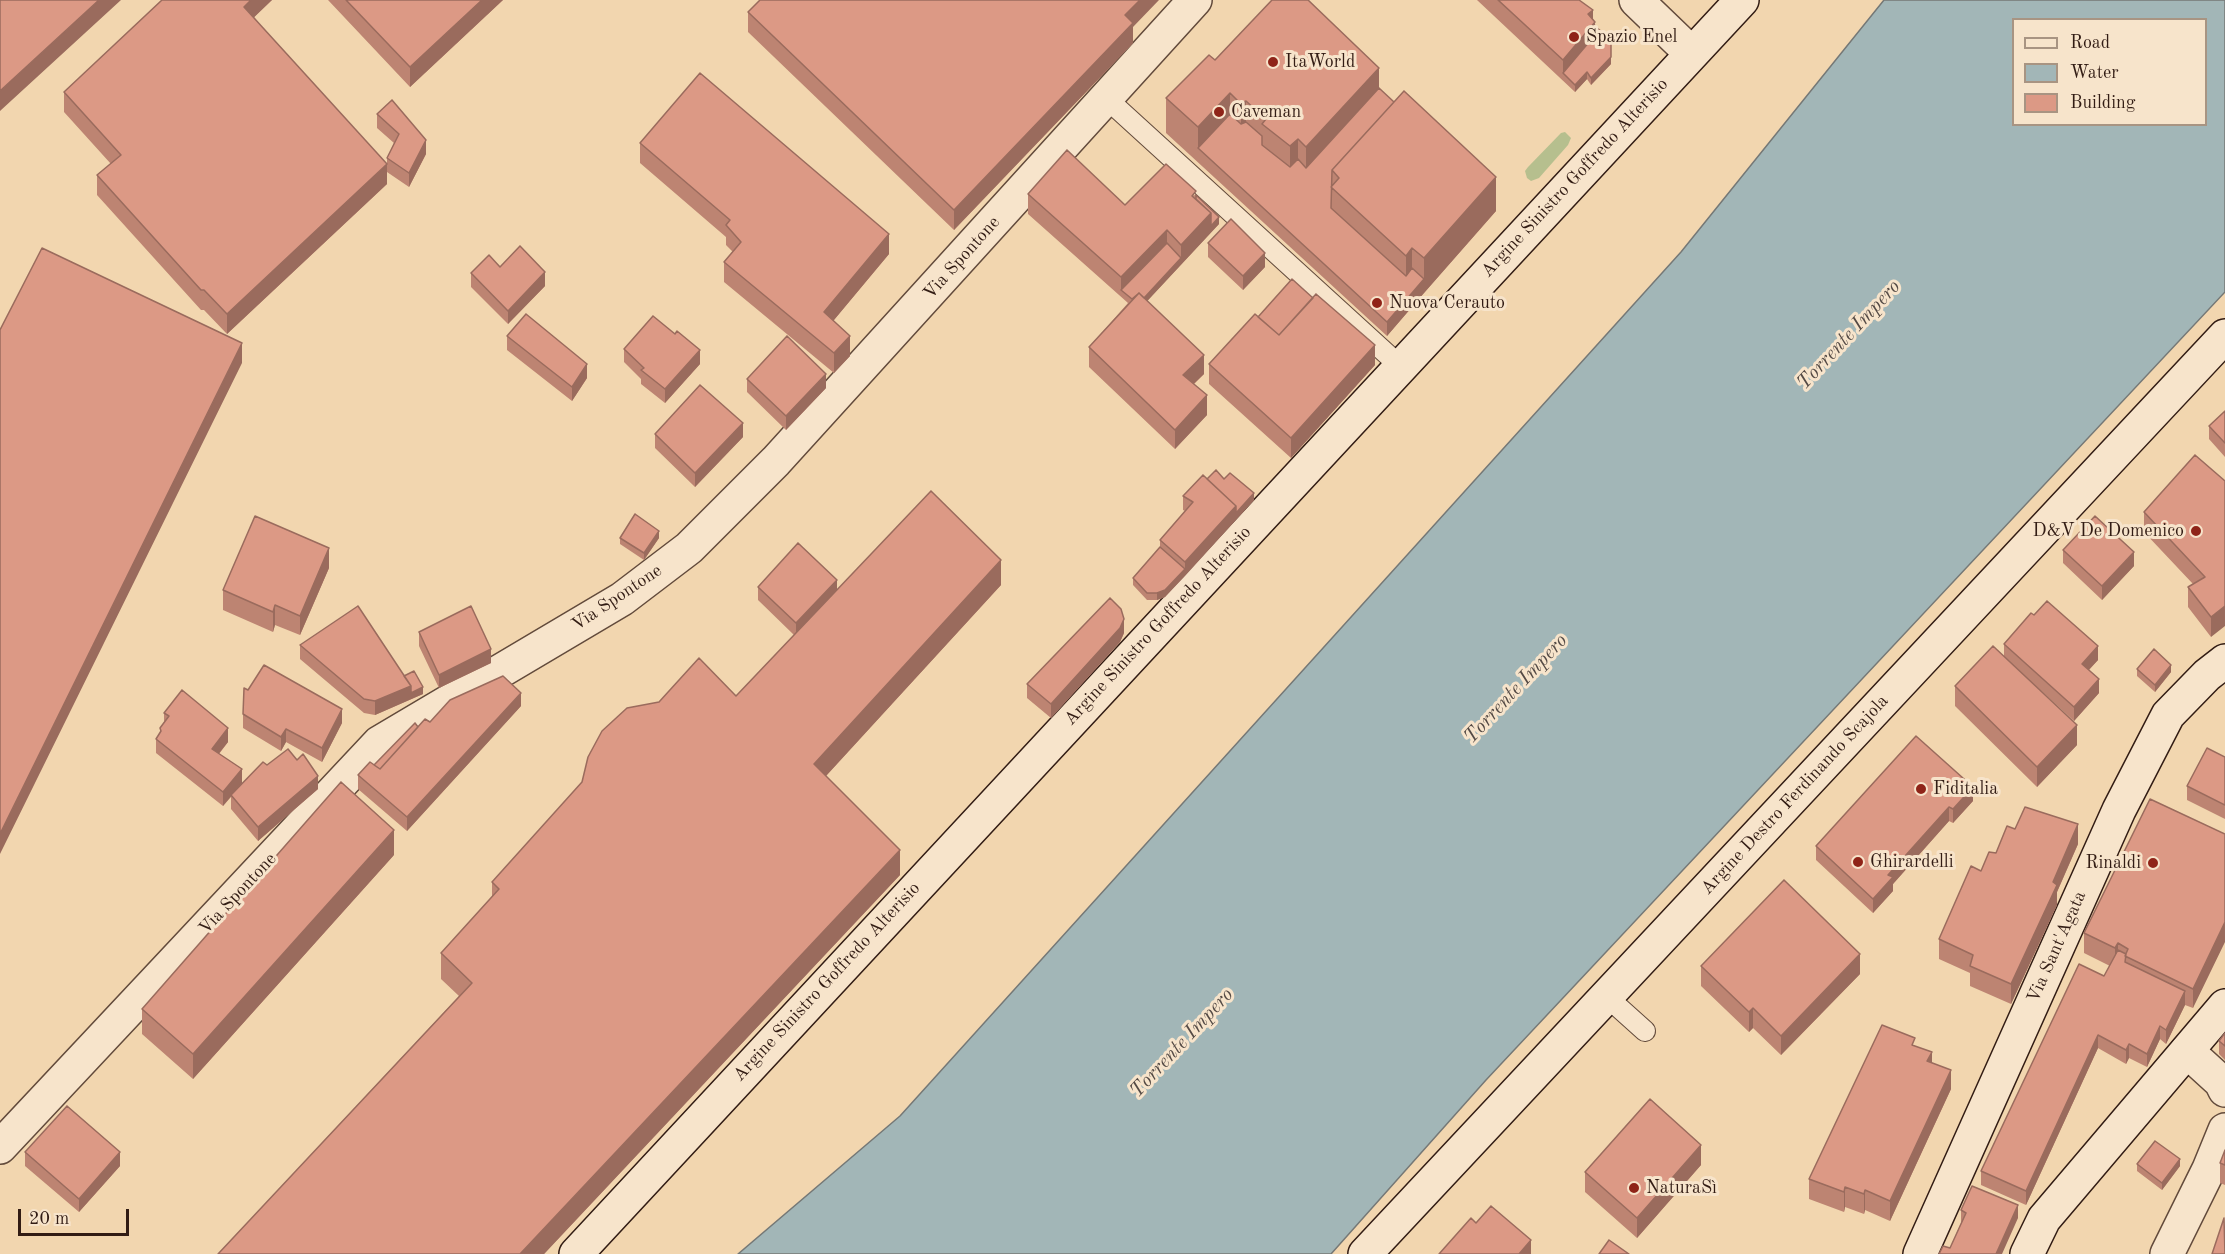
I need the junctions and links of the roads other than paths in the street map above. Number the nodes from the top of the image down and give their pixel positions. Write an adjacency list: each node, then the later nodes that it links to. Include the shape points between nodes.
1 (1195, 0): 5 (main road, Via Spontone)
2 (1636, 0): 4 (main road)
3 (1742, 0): 4 (main road, Argine Sinistro Goffredo Alterisio)
4 (1691, 53): 7 (main road, Argine Sinistro Goffredo Alterisio)
5 (1106, 98): 7 (lane); 15 (main road, Via Spontone, via 776,461 689,548 622,599 379,743)
6 (2225, 336): 9 (main road, Argine Destro Ferdinando Scajola)
7 (1400, 366): 16 (main road, Argine Sinistro Goffredo Alterisio)
8 (2225, 661): 18 (main road, Via Sant'Agata, via 2168,715 2119,810)
9 (1606, 996): 11 (lane); 17 (main road, Argine Destro Ferdinando Scajola)
10 (2225, 1006): 12 (main road)
11 (1645, 1032)
12 (2187, 1051): 13 (main road); 19 (main road, via 2044,1219)
13 (2225, 1090)
14 (2225, 1130): 20 (main road)
15 (0, 1147)
16 (576, 1254)
17 (1365, 1254)
18 (1920, 1254)
19 (2027, 1254)
20 (2167, 1254)

